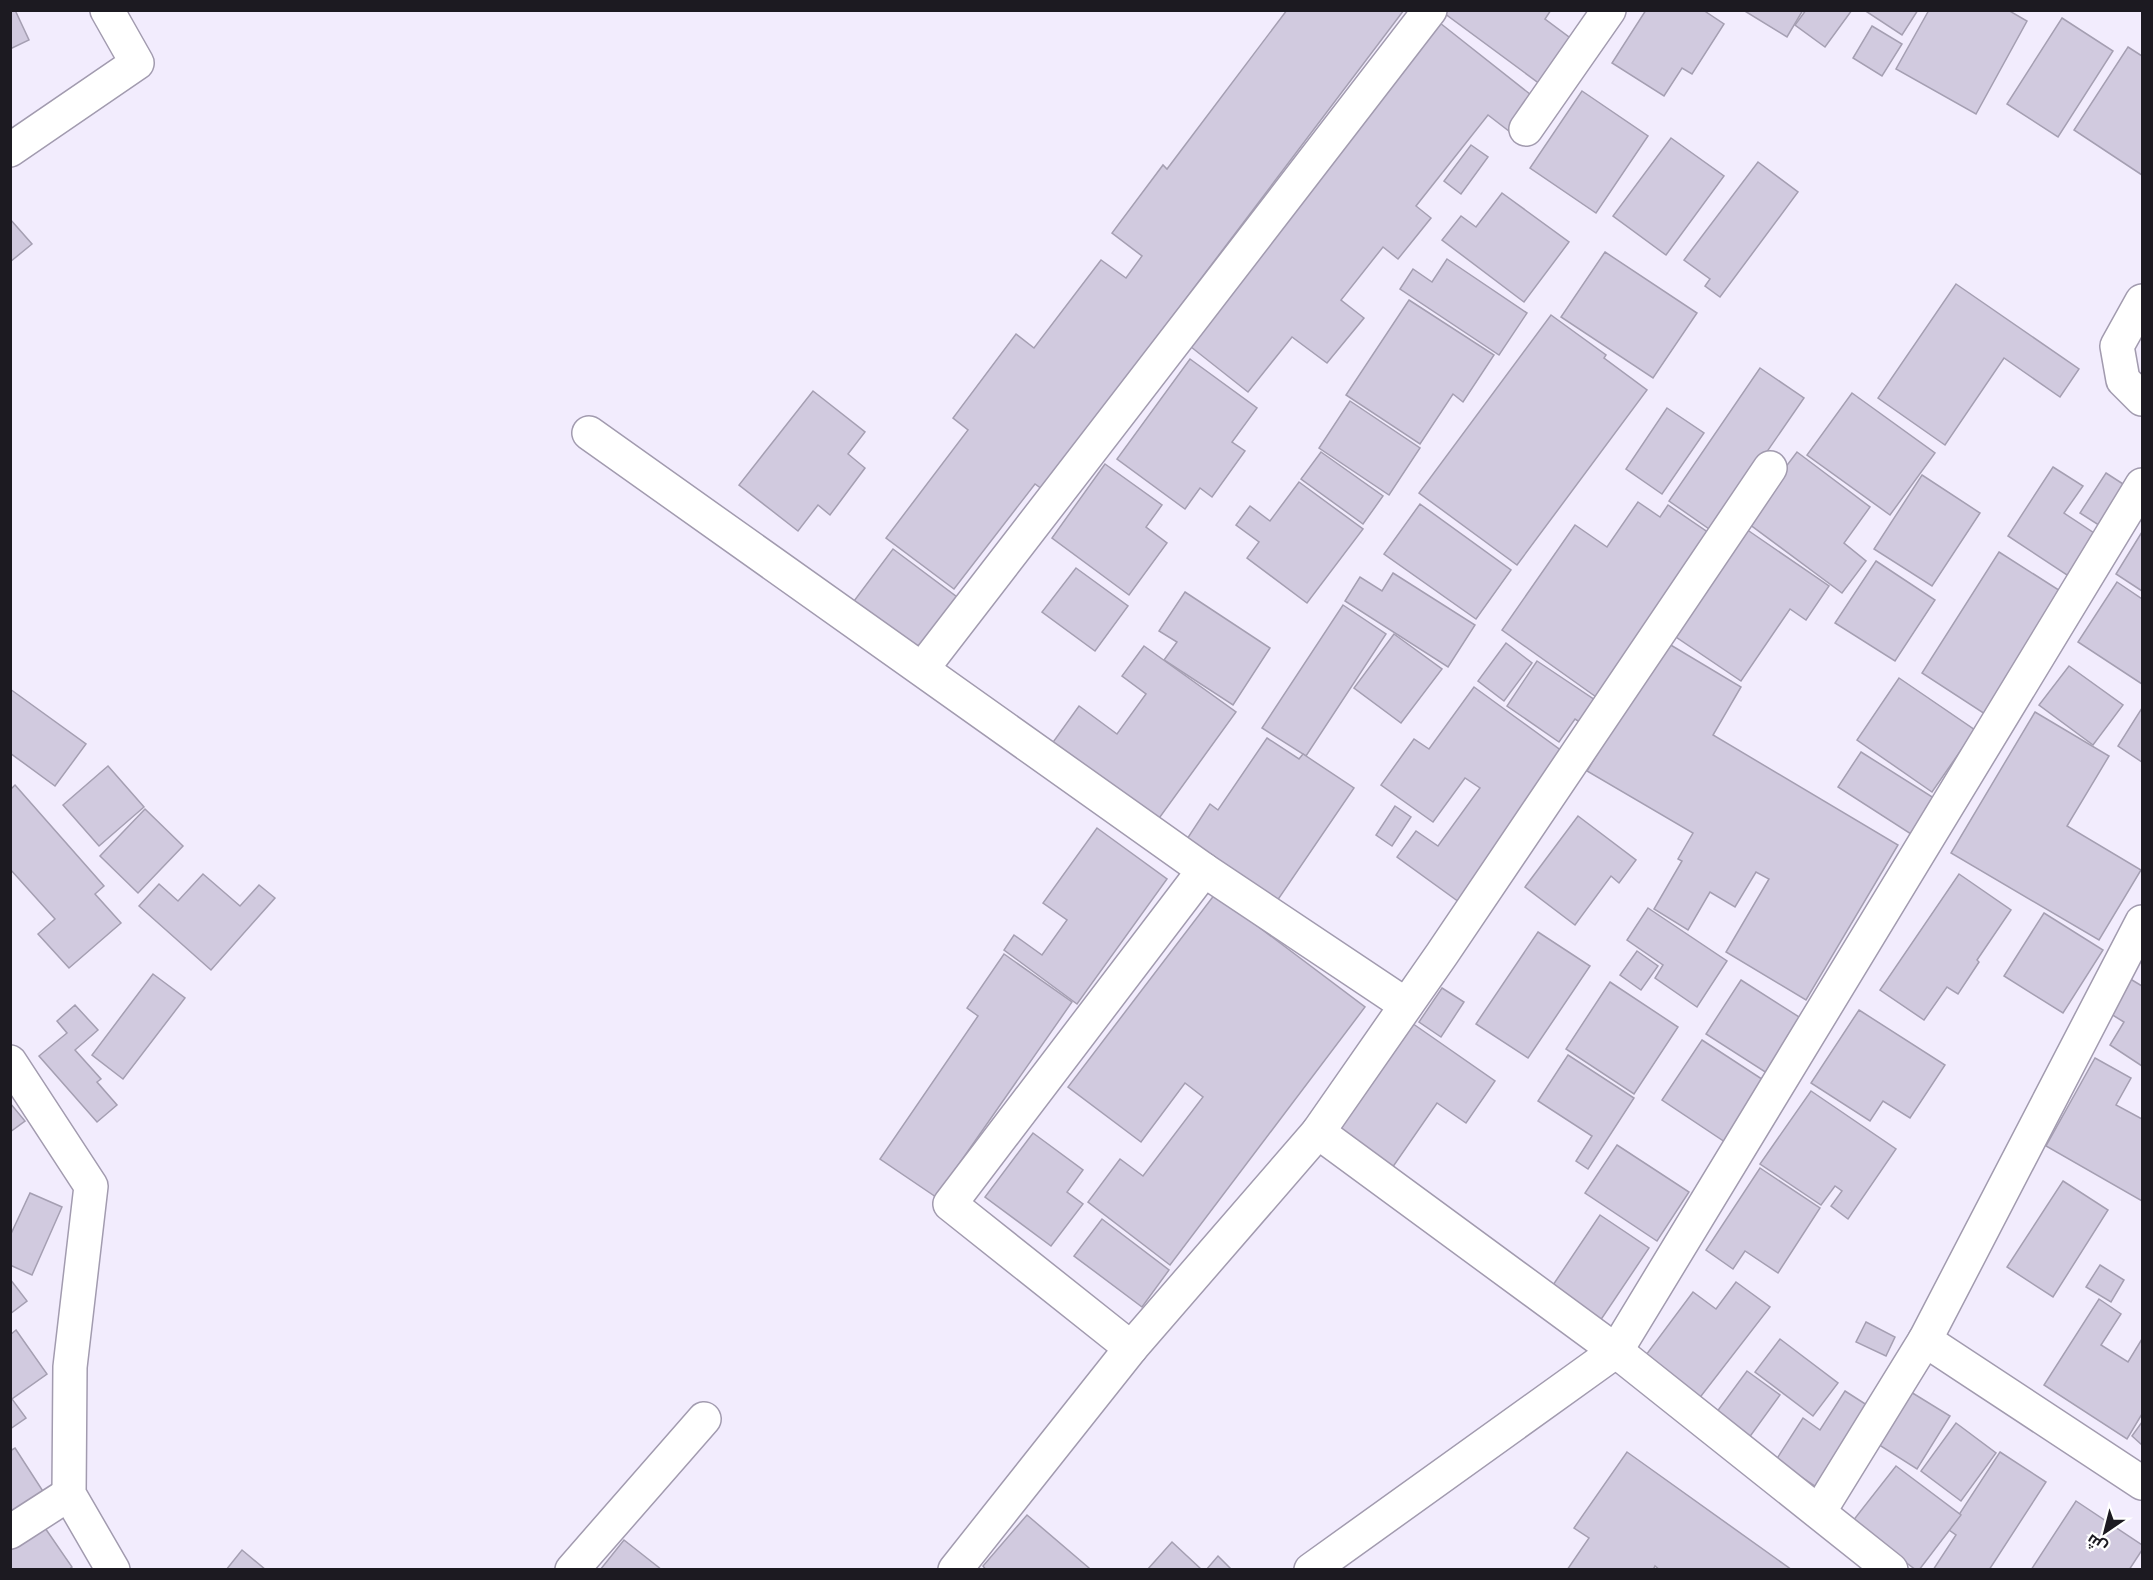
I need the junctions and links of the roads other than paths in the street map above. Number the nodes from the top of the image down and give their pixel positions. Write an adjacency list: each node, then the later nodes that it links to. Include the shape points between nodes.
1 (107, 10): 5 (street, via 137,63)
2 (1430, 10): 11 (street)
3 (1609, 10): 4 (street)
4 (1526, 129)
5 (10, 150)
6 (2142, 301): 7 (street, via 2117,346 2123,380)
7 (2142, 399)
8 (589, 433): 11 (street)
9 (1770, 468): 14 (street)
10 (2142, 485): 19 (street)
11 (922, 669): 12 (street)
12 (1204, 870): 14 (street); 18 (street, via 951,1204)
13 (2142, 922): 17 (street)
14 (1406, 1005): 16 (street)
15 (10, 1062): 22 (street, via 91,1186 70,1367)
16 (1318, 1132): 18 (street); 19 (street)
17 (1925, 1340): 21 (street); 23 (street)
18 (1131, 1348): 27 (street)
19 (1616, 1351): 23 (street); 28 (street)
20 (704, 1419): 26 (street)
21 (2142, 1483)
22 (69, 1494): 24 (street); 25 (street)
23 (1819, 1512): 29 (street)
24 (10, 1532)
25 (112, 1569)
26 (572, 1569)
27 (955, 1569)
28 (1311, 1569)
29 (1891, 1569)

